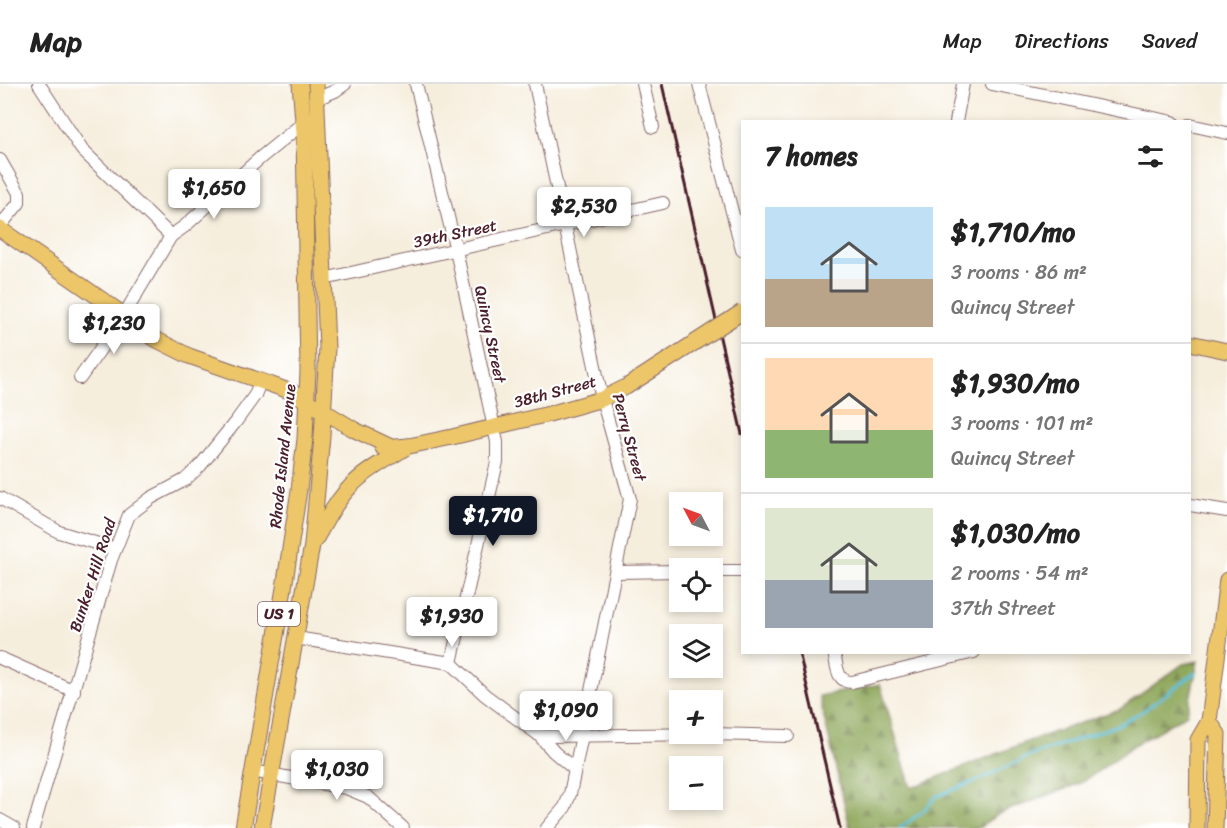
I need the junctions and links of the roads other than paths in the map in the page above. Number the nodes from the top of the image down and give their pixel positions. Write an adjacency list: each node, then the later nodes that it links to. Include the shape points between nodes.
1 (39, 84): 21 (street, via 82,150)
2 (300, 84): 13 (main road, Rhode Island Avenue / US 1)
3 (345, 84): 10 (street, via 335,91)
4 (416, 84): 23 (street, Quincy Street)
5 (535, 84): 19 (street, Perry Street)
6 (643, 84): 15 (street)
7 (699, 84): 22 (street)
8 (963, 84): 11 (street)
9 (992, 84): 12 (street)
10 (316, 92): 24 (main road, US 1)
11 (956, 120)
12 (1163, 120)
13 (302, 124): 21 (street); 31 (main road, Rhode Island Avenue / US 1)
14 (1191, 125): 16 (street)
15 (653, 127)
16 (1227, 133)
17 (0, 160): 20 (street, via 20,193 19,202)
18 (663, 203): 19 (street, 39th Street)
19 (566, 226): 23 (street, 39th Street); 32 (street, Perry Street)
20 (0, 228): 26 (main road, 38th Street)
21 (171, 236): 26 (street)
22 (741, 246)
23 (456, 250): 24 (street, 39th Street); 34 (street, Quincy Street)
24 (324, 279): 33 (main road, US 1)
25 (741, 313): 32 (main road, 38th Street, bridge)
26 (124, 315): 29 (street); 30 (main road, 38th Street, via 153,338 189,356)
27 (1191, 344): 28 (main road)
28 (1227, 351)
29 (80, 378)
30 (260, 382): 31 (main road, 38th Street); 40 (street, Bunker Hill Road, via 255,395 200,466 185,480 129,515)
31 (307, 399): 33 (main road, 38th Street); 60 (main road, Rhode Island Avenue / US 1, via 299,490)
32 (602, 399): 34 (main road, 38th Street); 44 (street, Perry Street, via 630,499)
33 (324, 412): 35 (main road, 38th Street, via 336,428 370,447); 39 (main road, US 1)
34 (495, 426): 35 (main road, 38th Street); 51 (street, Quincy Street, via 497,462)
35 (409, 446): 39 (main road, via 351,486)
36 (0, 498): 40 (street, via 59,532)
37 (1195, 506): 38 (street)
38 (1227, 511)
39 (312, 545): 47 (main road, US 1)
40 (115, 549): 52 (street, Bunker Hill Road)
41 (669, 571): 44 (street)
42 (723, 571): 43 (street)
43 (741, 571)
44 (616, 572): 57 (street, Perry Street)
45 (1227, 580): 46 (main road)
46 (1226, 598): 53 (main road)
47 (296, 638): 51 (street); 61 (main road, US 1)
48 (834, 654): 49 (street, via 840,678 852,682)
49 (966, 654)
50 (0, 658): 52 (street)
51 (451, 663): 55 (street, via 485,695)
52 (74, 691): 64 (street, Bunker Hill Road)
53 (1209, 721): 69 (main road, via 1198,740); 70 (main road, via 1218,734)
54 (723, 734): 58 (street)
55 (539, 735): 57 (street); 59 (street)
56 (669, 735): 57 (street)
57 (582, 736): 59 (street, Perry Street)
58 (788, 736)
59 (574, 769): 68 (street, Perry Street, via 565,807)
60 (252, 771): 61 (street); 65 (main road, Rhode Island Avenue / US 1)
61 (271, 774): 66 (main road, US 1); 67 (street, via 359,793)
62 (0, 820): 63 (street)
63 (14, 828)
64 (33, 828)
65 (243, 828)
66 (262, 828)
67 (403, 828)
68 (548, 828)
69 (1197, 828)
70 (1215, 828)

